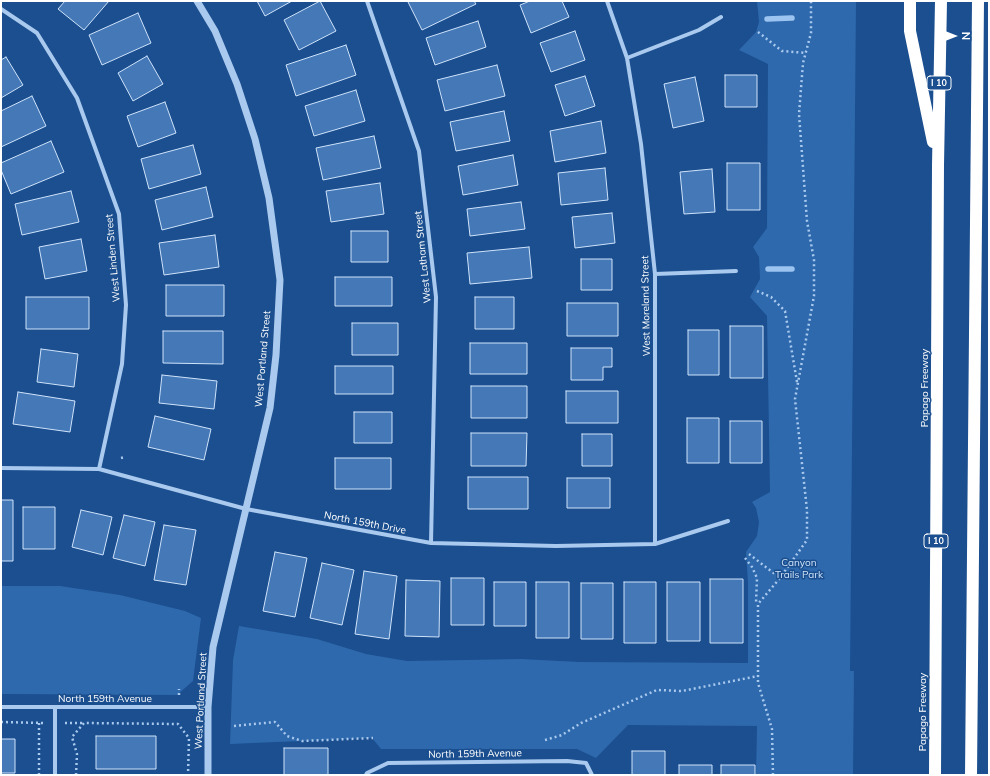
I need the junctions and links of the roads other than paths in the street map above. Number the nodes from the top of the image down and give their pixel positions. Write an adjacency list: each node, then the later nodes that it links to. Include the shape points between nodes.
1 (197, 1): 15 (street, West Portland Street, via 218,37 255,139 269,198 280,280 270,408)
2 (367, 1): 17 (street, West Latham Street, via 419,151 436,297)
3 (607, 1): 9 (street, West Moreland Street)
4 (910, 1): 10 (highway, via 910,31)
5 (941, 1): 10 (highway, Papago Freeway / I 10)
6 (978, 1): 27 (highway)
7 (1, 9): 14 (street, West Linden Street, via 37,33 77,98 119,214 126,305 122,364)
8 (721, 17): 9 (street, via 699,30)
9 (627, 58): 12 (street, West Moreland Street, via 641,144)
10 (938, 165): 26 (highway, Papago Freeway / I 10)
11 (736, 271): 12 (street)
12 (655, 274): 18 (street, West Moreland Street)
13 (1, 468): 14 (street, North 159th Drive)
14 (99, 469): 15 (street, North 159th Drive)
15 (246, 509): 17 (street, North 159th Drive); 21 (street, West Portland Street, via 213,647)
16 (728, 521): 18 (street, North 159th Drive)
17 (431, 544): 18 (street, North 159th Drive)
18 (655, 544)
19 (1, 707): 20 (street, North 159th Avenue)
20 (55, 707): 21 (street, North 159th Avenue); 23 (street)
21 (208, 707): 24 (street, West Portland Street)
22 (367, 774): 25 (street, North 159th Avenue, via 388,763 567,761 586,763)
23 (55, 775)
24 (208, 775)
25 (592, 775)
26 (935, 775)
27 (971, 775)

